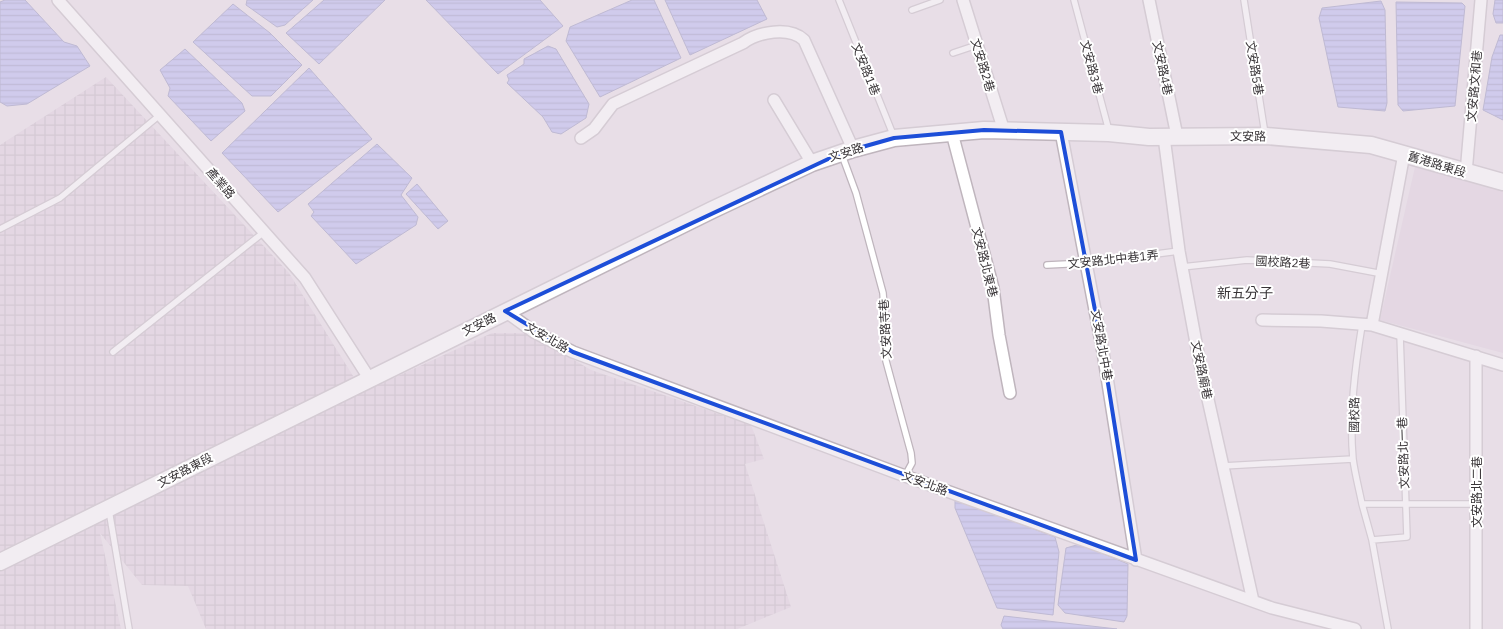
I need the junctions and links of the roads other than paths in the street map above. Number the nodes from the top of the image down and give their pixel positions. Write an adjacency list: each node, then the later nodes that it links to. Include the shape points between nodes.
1 (58, 0): 13 (street, 產業路)
2 (839, 0): 21 (lane, 文安路1巷)
3 (940, 0): 9 (lane)
4 (963, 0): 10 (street, 文安路2巷)
5 (1074, 0): 17 (lane, 文安路3巷)
6 (1149, 0): 18 (street, 文安路4巷)
7 (1244, 0): 19 (lane, 文安路5巷)
8 (1481, 0): 26 (street, 文安路文和巷)
9 (912, 10)
10 (977, 45): 11 (lane); 14 (street, 文安路2巷)
11 (953, 53)
12 (774, 100): 25 (street)
13 (160, 114): 28 (lane, via 60,198); 29 (street, 產業路)
14 (1004, 131): 15 (street, 文安路); 16 (street, 文安路)
15 (1062, 132): 17 (street, 文安路); 31 (street, 文安路北中巷)
16 (952, 133): 21 (street, 文安路); 43 (street, 文安路北東巷, via 993,288)
17 (1109, 133): 18 (street, 文安路)
18 (1171, 136): 19 (street, 文安路); 30 (street, 文安路廟巷)
19 (1266, 136): 22 (street, 文安路)
20 (580, 138): 23 (street, via 594,129 614,104 751,38 768,33 793,33 804,40)
21 (894, 138): 23 (street, 文安路)
22 (1371, 145): 24 (street, 舊港路東段)
23 (847, 151): 25 (street, 文安路); 46 (lane, 文安路寺巷, via 883,293 886,361 911,453 912,463)
24 (1404, 154): 26 (street, 舊港路東段); 34 (street, 國校路)
25 (812, 163): 35 (street, 文安路)
26 (1466, 173): 27 (street, 舊港路東段)
27 (1503, 182)
28 (0, 229)
29 (264, 232): 39 (lane); 42 (street, 產業路, via 305,278)
30 (1179, 251): 31 (lane, 文安路北中巷1弄); 33 (street, 文安路廟巷)
31 (1087, 263): 32 (lane, 文安路北中巷1弄); 52 (street, 文安路北中巷)
32 (1047, 265)
33 (1182, 267): 34 (lane, 國校路2巷, via 1247,260 1330,264); 45 (street, 文安路廟巷)
34 (1383, 274): 37 (street, 國校路)
35 (505, 311): 42 (street, 文安路); 46 (street, 文安北路, via 534,332 573,352)
36 (1262, 320): 37 (street)
37 (1367, 325): 38 (street); 44 (lane, 國校路, via 1354,391)
38 (1400, 334): 40 (street); 47 (lane, 文安路北一巷)
39 (113, 352)
40 (1476, 356): 41 (street); 49 (street, 文安路北二巷)
41 (1503, 365)
42 (369, 378): 50 (street, 文安路東段)
43 (1010, 393)
44 (1353, 459): 45 (lane); 48 (lane, 國校路)
45 (1223, 466): 54 (street, 文安路廟巷)
46 (905, 476): 52 (street, 文安北路)
47 (1405, 503): 48 (lane); 49 (lane); 51 (lane, 文安路北一巷, via 1407,537)
48 (1362, 504): 51 (lane, 國校路)
49 (1477, 504): 58 (street, 文安路北二巷)
50 (109, 508): 53 (street, 文安路東段); 55 (lane)
51 (1372, 540): 57 (lane, 國校路)
52 (1136, 560): 54 (street, 文安北路)
53 (0, 562)
54 (1253, 601): 56 (street, 文安北路)
55 (129, 629)
56 (1355, 629)
57 (1388, 629)
58 (1476, 629)

